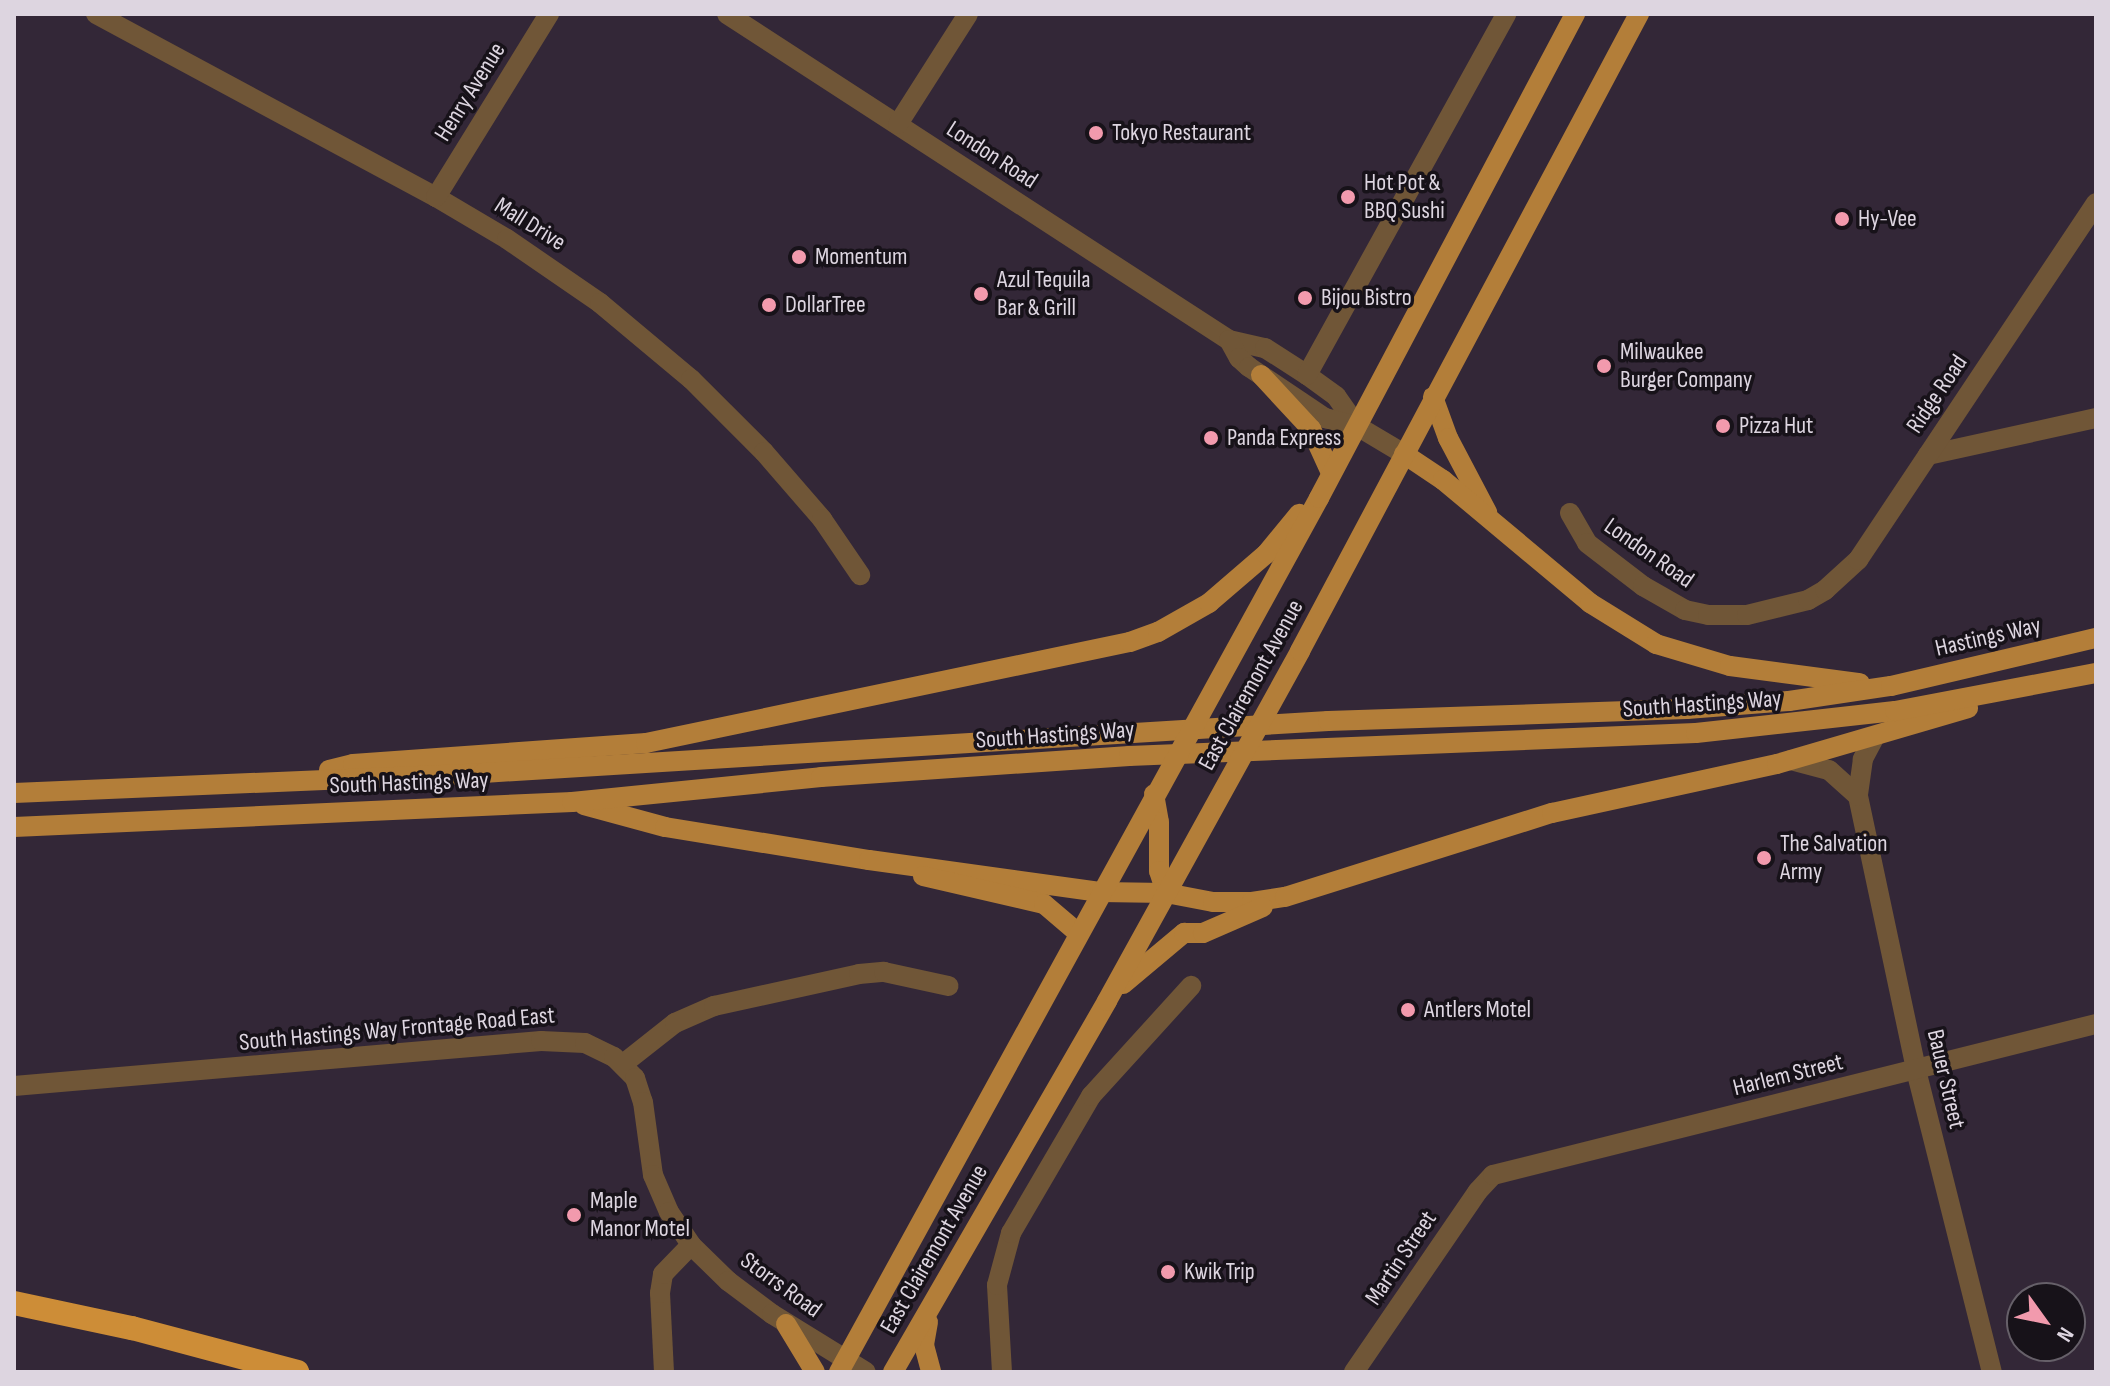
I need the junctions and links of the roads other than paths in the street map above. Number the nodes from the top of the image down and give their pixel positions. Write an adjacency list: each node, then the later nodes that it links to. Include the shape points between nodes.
1 (96, 14): 9 (street, Mall Drive)
2 (549, 14): 9 (street, Henry Avenue)
3 (727, 14): 8 (street, London Road)
4 (968, 14): 8 (street)
5 (1506, 14): 13 (street)
6 (1575, 14): 16 (main road, East Clairemont Avenue)
7 (1639, 14): 14 (main road, East Clairemont Avenue)
8 (898, 124): 11 (street, London Road)
9 (436, 197): 22 (street, Mall Drive, via 553,269 645,337 764,452 822,519)
10 (2096, 203): 18 (street, Ridge Road)
11 (1229, 340): 12 (street, London Road, via 1239,358); 13 (street, London Road, via 1265,348)
12 (1261, 375): 16 (street, London Road, via 1325,418); 19 (main road, via 1311,429)
13 (1307, 375): 16 (street, London Road, via 1336,396)
14 (1433, 397): 17 (main road, East Clairemont Avenue); 21 (main road)
15 (2096, 418): 18 (street)
16 (1357, 426): 17 (street, London Road); 19 (main road, East Clairemont Avenue)
17 (1404, 454): 21 (main road); 38 (main road, East Clairemont Avenue)
18 (1928, 455): 23 (street, Ridge Road, via 1858,560)
19 (1331, 473): 30 (main road, via 1266,554 1237,580 1183,619 1130,642 675,738 353,764); 32 (main road, East Clairemont Avenue)
20 (1570, 513): 23 (street, London Road, via 1587,543 1685,610 1747,615)
21 (1490, 518): 26 (main road, via 1590,603 1656,644 1730,666)
22 (860, 575)
23 (1808, 600)
24 (2096, 638): 26 (main road, Hastings Way)
25 (2096, 673): 27 (main road, South Hastings Way)
26 (1891, 686): 30 (main road, South Hastings Way, via 1687,709 1328,721)
27 (2029, 687): 28 (main road); 34 (main road, South Hastings Way, via 1754,728 1129,756 821,777)
28 (1874, 738): 29 (main road); 33 (street, Bauer Street, via 1863,759)
29 (1791, 760): 33 (street, via 1829,770); 39 (main road, via 1552,813)
30 (285, 781): 31 (main road, South Hastings Way)
31 (14, 793)
32 (1154, 794): 37 (main road, East Clairemont Avenue); 38 (main road, via 1159,871)
33 (1858, 796): 46 (street, Bauer Street)
34 (572, 802): 35 (main road, South Hastings Way); 36 (main road, via 665,827)
35 (14, 827)
36 (869, 860): 37 (main road); 40 (main road, via 952,885 1044,904)
37 (1100, 892): 38 (main road); 40 (main road, East Clairemont Avenue)
38 (1166, 893): 39 (main road, via 1213,902); 43 (main road, East Clairemont Avenue)
39 (1285, 897): 43 (main road, via 1203,933 1184,933)
40 (1078, 933): 53 (main road, East Clairemont Avenue)
41 (949, 986): 45 (street, via 884,972 859,974 714,1006 675,1023)
42 (1191, 986): 60 (street, via 1091,1096 1011,1233 997,1285)
43 (1107, 1001): 51 (main road, East Clairemont Avenue)
44 (2096, 1024): 46 (street, Harlem Street)
45 (623, 1064): 47 (street, South Hastings Way Frontage Road East, via 596,1047 560,1040); 49 (street, Storrs Road, via 641,1092 658,1188)
46 (1916, 1070): 48 (street, Harlem Street); 62 (street, Bauer Street)
47 (14, 1086)
48 (1493, 1175): 61 (street, Martin Street)
49 (691, 1245): 52 (street, Storrs Road, via 728,1281); 55 (street, via 663,1274)
50 (14, 1303): 54 (highway)
51 (932, 1304): 58 (main road, East Clairemont Avenue); 59 (main road, via 924,1345)
52 (786, 1324): 53 (street, Storrs Road); 56 (main road)
53 (842, 1366): 57 (street, Storrs Road)
54 (297, 1372)
55 (664, 1372)
56 (815, 1372)
57 (866, 1372)
58 (893, 1372)
59 (931, 1372)
60 (1002, 1372)
61 (1354, 1372)
62 (1992, 1372)

